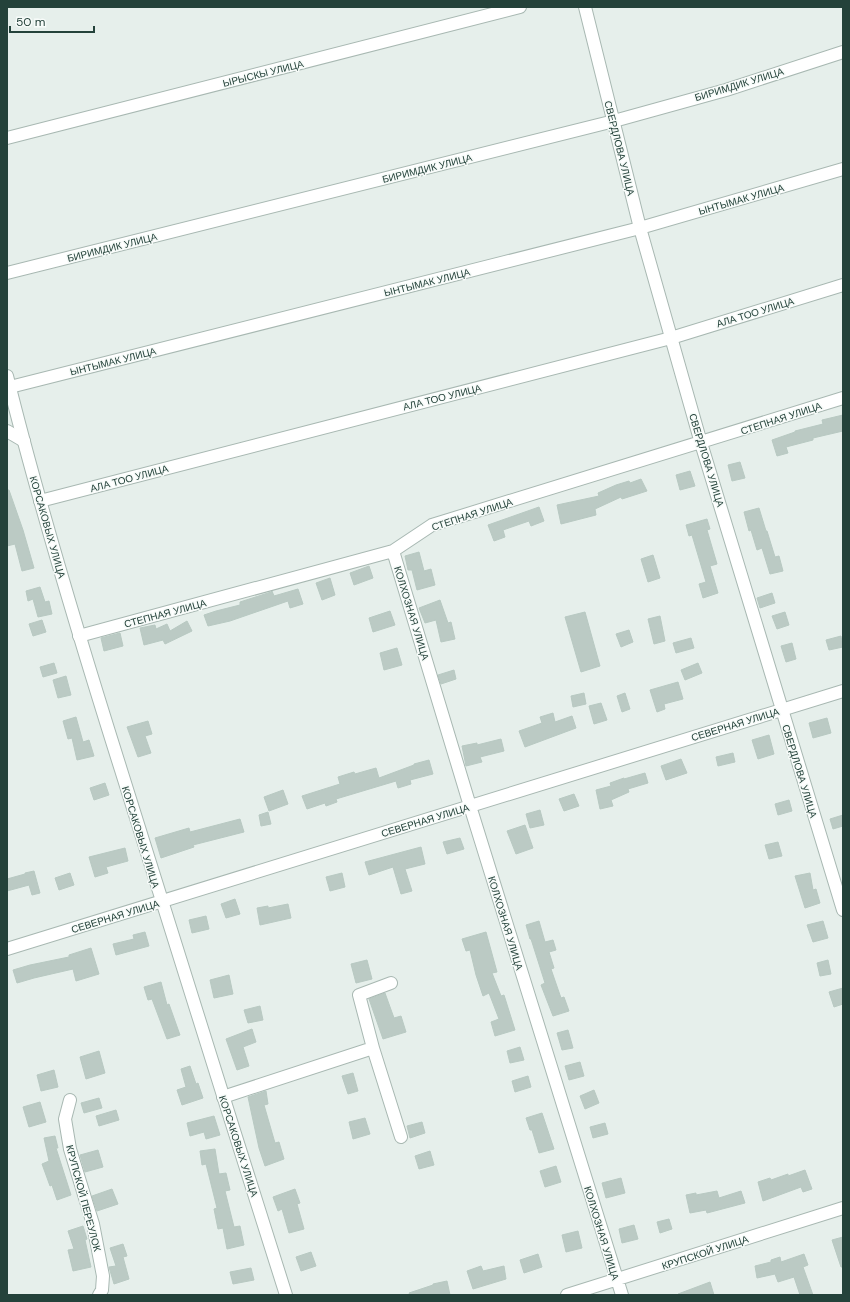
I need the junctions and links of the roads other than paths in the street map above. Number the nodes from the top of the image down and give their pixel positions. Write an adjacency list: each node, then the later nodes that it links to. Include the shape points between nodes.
1 (520, 7): 5 (street, ЫРЫСКЫ УЛИЦА)
2 (585, 7): 4 (street, СВЕРДЛОВА УЛИЦА)
3 (843, 52): 4 (street, БИРИМДИК УЛИЦА, via 726,90)
4 (614, 121): 7 (street, СВЕРДЛОВА УЛИЦА); 8 (street, БИРИМДИК УЛИЦА)
5 (7, 138)
6 (843, 169): 7 (street, ЫНТЫМАК УЛИЦА)
7 (640, 228): 10 (street, СВЕРДЛОВА УЛИЦА); 11 (street, ЫНТЫМАК УЛИЦА)
8 (7, 273)
9 (843, 285): 10 (street, АЛА ТОО УЛИЦА)
10 (671, 338): 15 (street, СВЕРДЛОВА УЛИЦА); 16 (street, АЛА ТОО УЛИЦА)
11 (8, 382): 14 (street, КОРСАКОВЫХ УЛИЦА)
12 (843, 398): 15 (street, СТЕПНАЯ УЛИЦА)
13 (7, 431): 14 (street)
14 (24, 441): 16 (street, КОРСАКОВЫХ УЛИЦА)
15 (701, 443): 17 (street, СТЕПНАЯ УЛИЦА, via 432,525); 20 (street, СВЕРДЛОВА УЛИЦА)
16 (40, 501): 18 (street, КОРСАКОВЫХ УЛИЦА)
17 (393, 551): 18 (street, СТЕПНАЯ УЛИЦА); 21 (street, КОЛХОЗНАЯ УЛИЦА)
18 (79, 636): 22 (street, КОРСАКОВЫХ УЛИЦА)
19 (843, 691): 20 (street, СЕВЕРНАЯ УЛИЦА)
20 (782, 710): 21 (street, СЕВЕРНАЯ УЛИЦА); 23 (street, СВЕРДЛОВА УЛИЦА)
21 (470, 806): 22 (street, СЕВЕРНАЯ УЛИЦА); 31 (street, КОЛХОЗНАЯ УЛИЦА)
22 (161, 901): 24 (street, СЕВЕРНАЯ УЛИЦА); 27 (street, КОРСАКОВЫХ УЛИЦА)
23 (843, 910)
24 (7, 949)
25 (391, 983): 26 (street, via 359,995)
26 (373, 1048): 27 (street); 29 (street)
27 (223, 1096): 33 (street, КОРСАКОВЫХ УЛИЦА)
28 (70, 1100): 32 (street, КРУПСКОЙ ПЕРЕУЛОК, via 65,1119 70,1149 93,1224 103,1276)
29 (401, 1137)
30 (843, 1208): 31 (street, КРУПСКОЙ УЛИЦА)
31 (617, 1280): 34 (street, КРУПСКОЙ УЛИЦА); 35 (street, КОЛХОЗНАЯ УЛИЦА)
32 (99, 1295)
33 (286, 1295)
34 (567, 1295)
35 (622, 1295)

